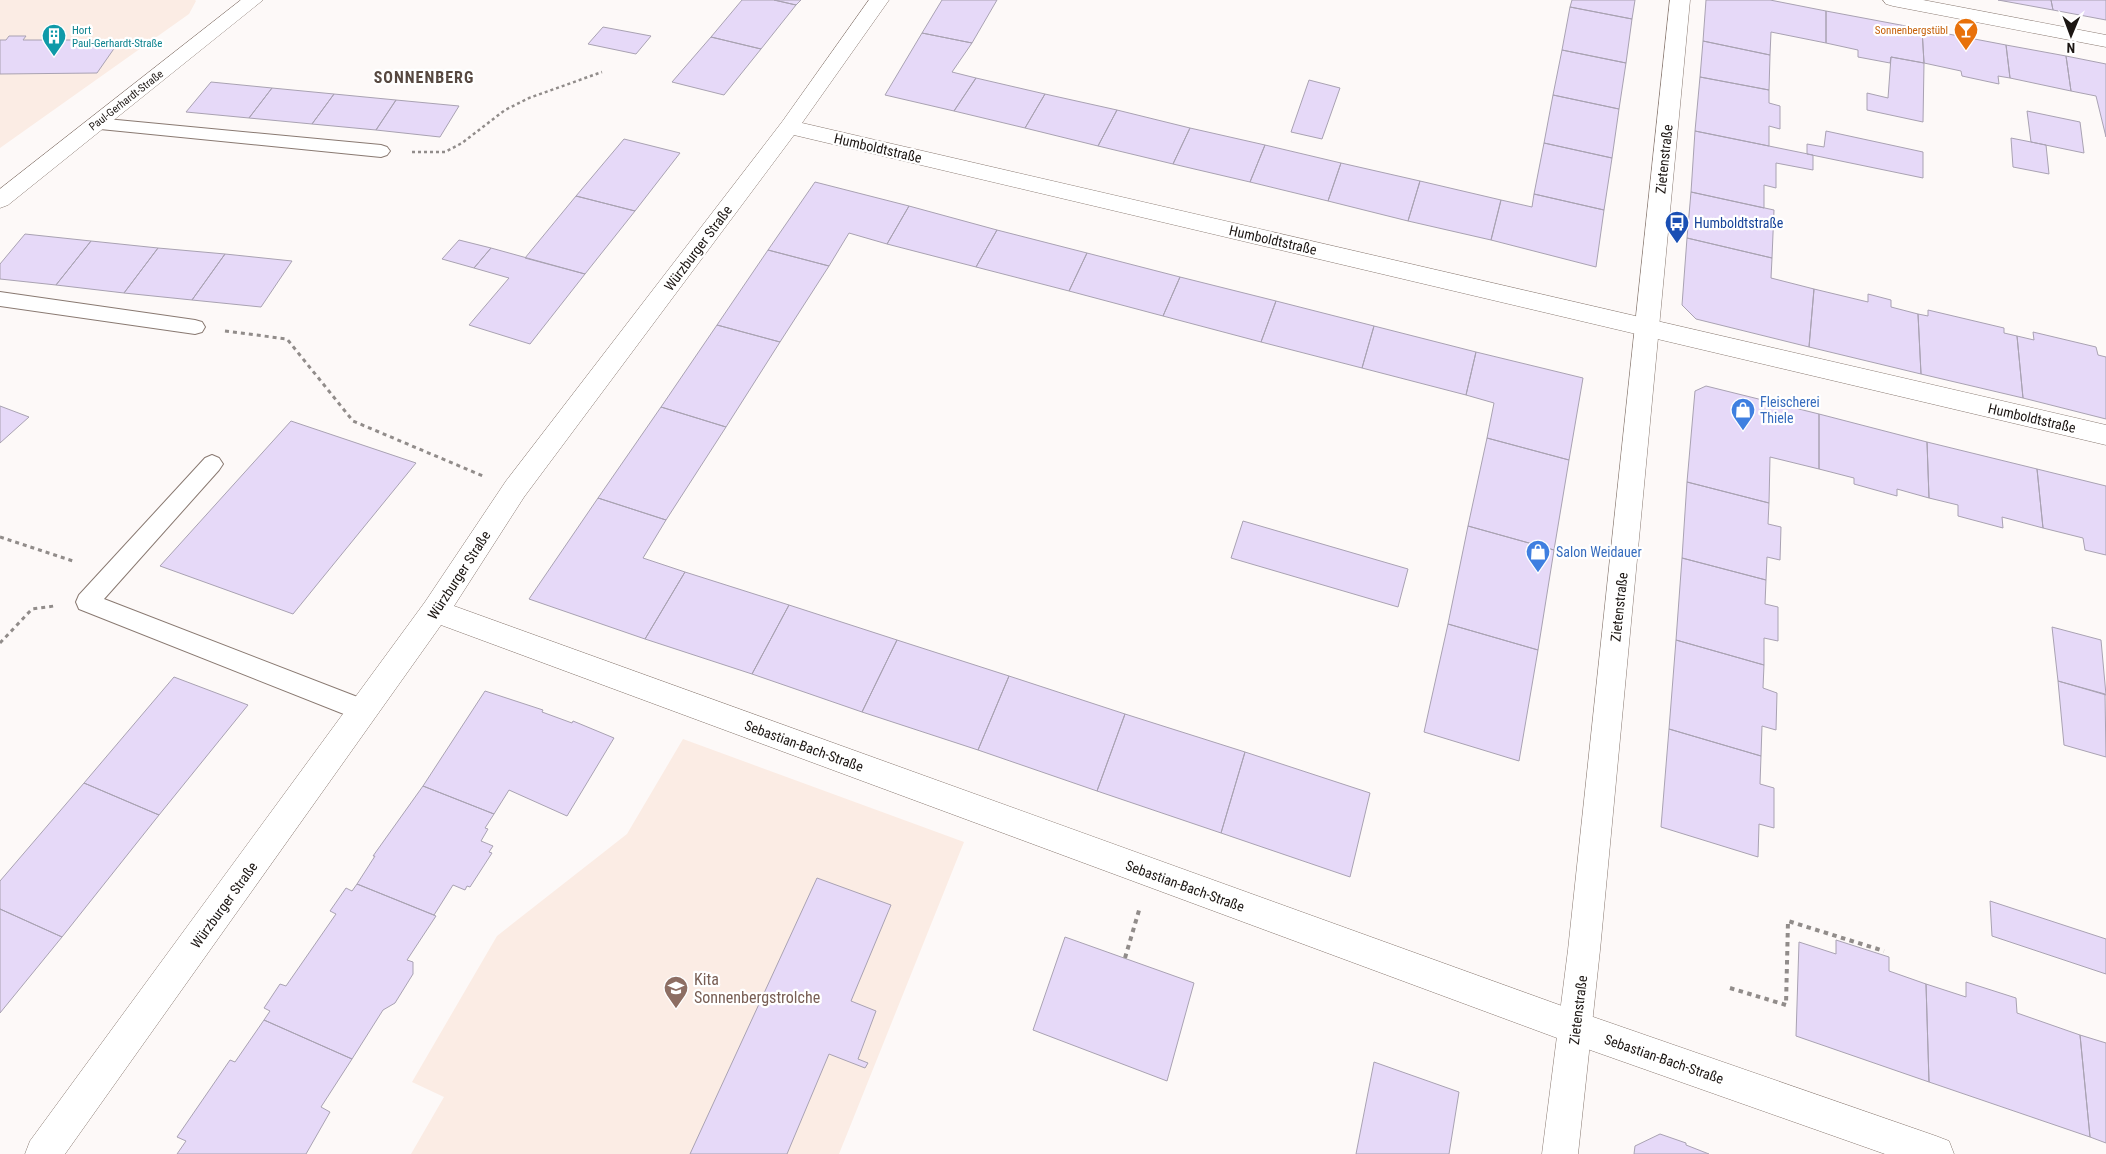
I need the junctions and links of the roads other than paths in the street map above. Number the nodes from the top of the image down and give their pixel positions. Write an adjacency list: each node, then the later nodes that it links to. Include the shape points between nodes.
1 (253, 0): 6 (street, Paul-Gerhardt-Straße)
2 (879, 0): 7 (street, Würzburger Straße)
3 (1680, 0): 12 (street, Zietenstraße)
4 (1892, 0): 5 (street)
5 (2106, 41)
6 (96, 124): 8 (lane); 9 (street, Paul-Gerhardt-Straße)
7 (789, 127): 12 (street, Humboldtstraße); 15 (street, Würzburger Straße, via 515,489)
8 (381, 150)
9 (0, 200)
10 (0, 299): 11 (lane)
11 (195, 327)
12 (1647, 327): 13 (street, Humboldtstraße); 17 (street, Zietenstraße)
13 (2106, 435)
14 (212, 464): 16 (lane, via 87,602)
15 (435, 611): 16 (street, Würzburger Straße); 17 (street, Sebastian-Bach-Straße)
16 (364, 711): 18 (street, Würzburger Straße)
17 (1576, 1028): 19 (street, Zietenstraße); 20 (street, Sebastian-Bach-Straße)
18 (44, 1154)
19 (1560, 1154)
20 (1936, 1154)

